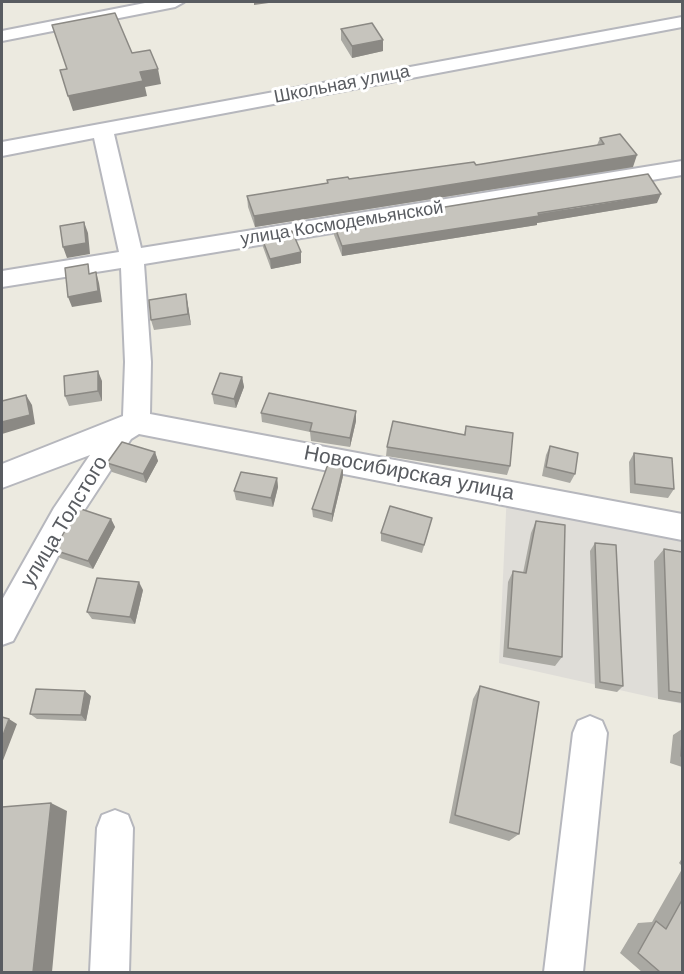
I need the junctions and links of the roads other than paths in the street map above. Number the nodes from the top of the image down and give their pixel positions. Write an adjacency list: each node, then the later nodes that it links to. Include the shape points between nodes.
1 (176, 2): 3 (street)
2 (682, 22): 4 (street, Школьная улица)
3 (2, 36)
4 (104, 130): 5 (street, Школьная улица); 7 (street)
5 (2, 149)
6 (682, 168): 7 (street, улица Космодемьянской)
7 (132, 258): 8 (street, улица Космодемьянской); 9 (street, via 138,362)
8 (2, 279)
9 (128, 426): 10 (street); 11 (street, Новосибирская улица); 12 (street, улица Толстого, via 64,517)
10 (2, 476)
11 (682, 527)
12 (2, 630)
13 (590, 733): 16 (street)
14 (115, 828): 15 (street)
15 (109, 972)
16 (563, 972)

